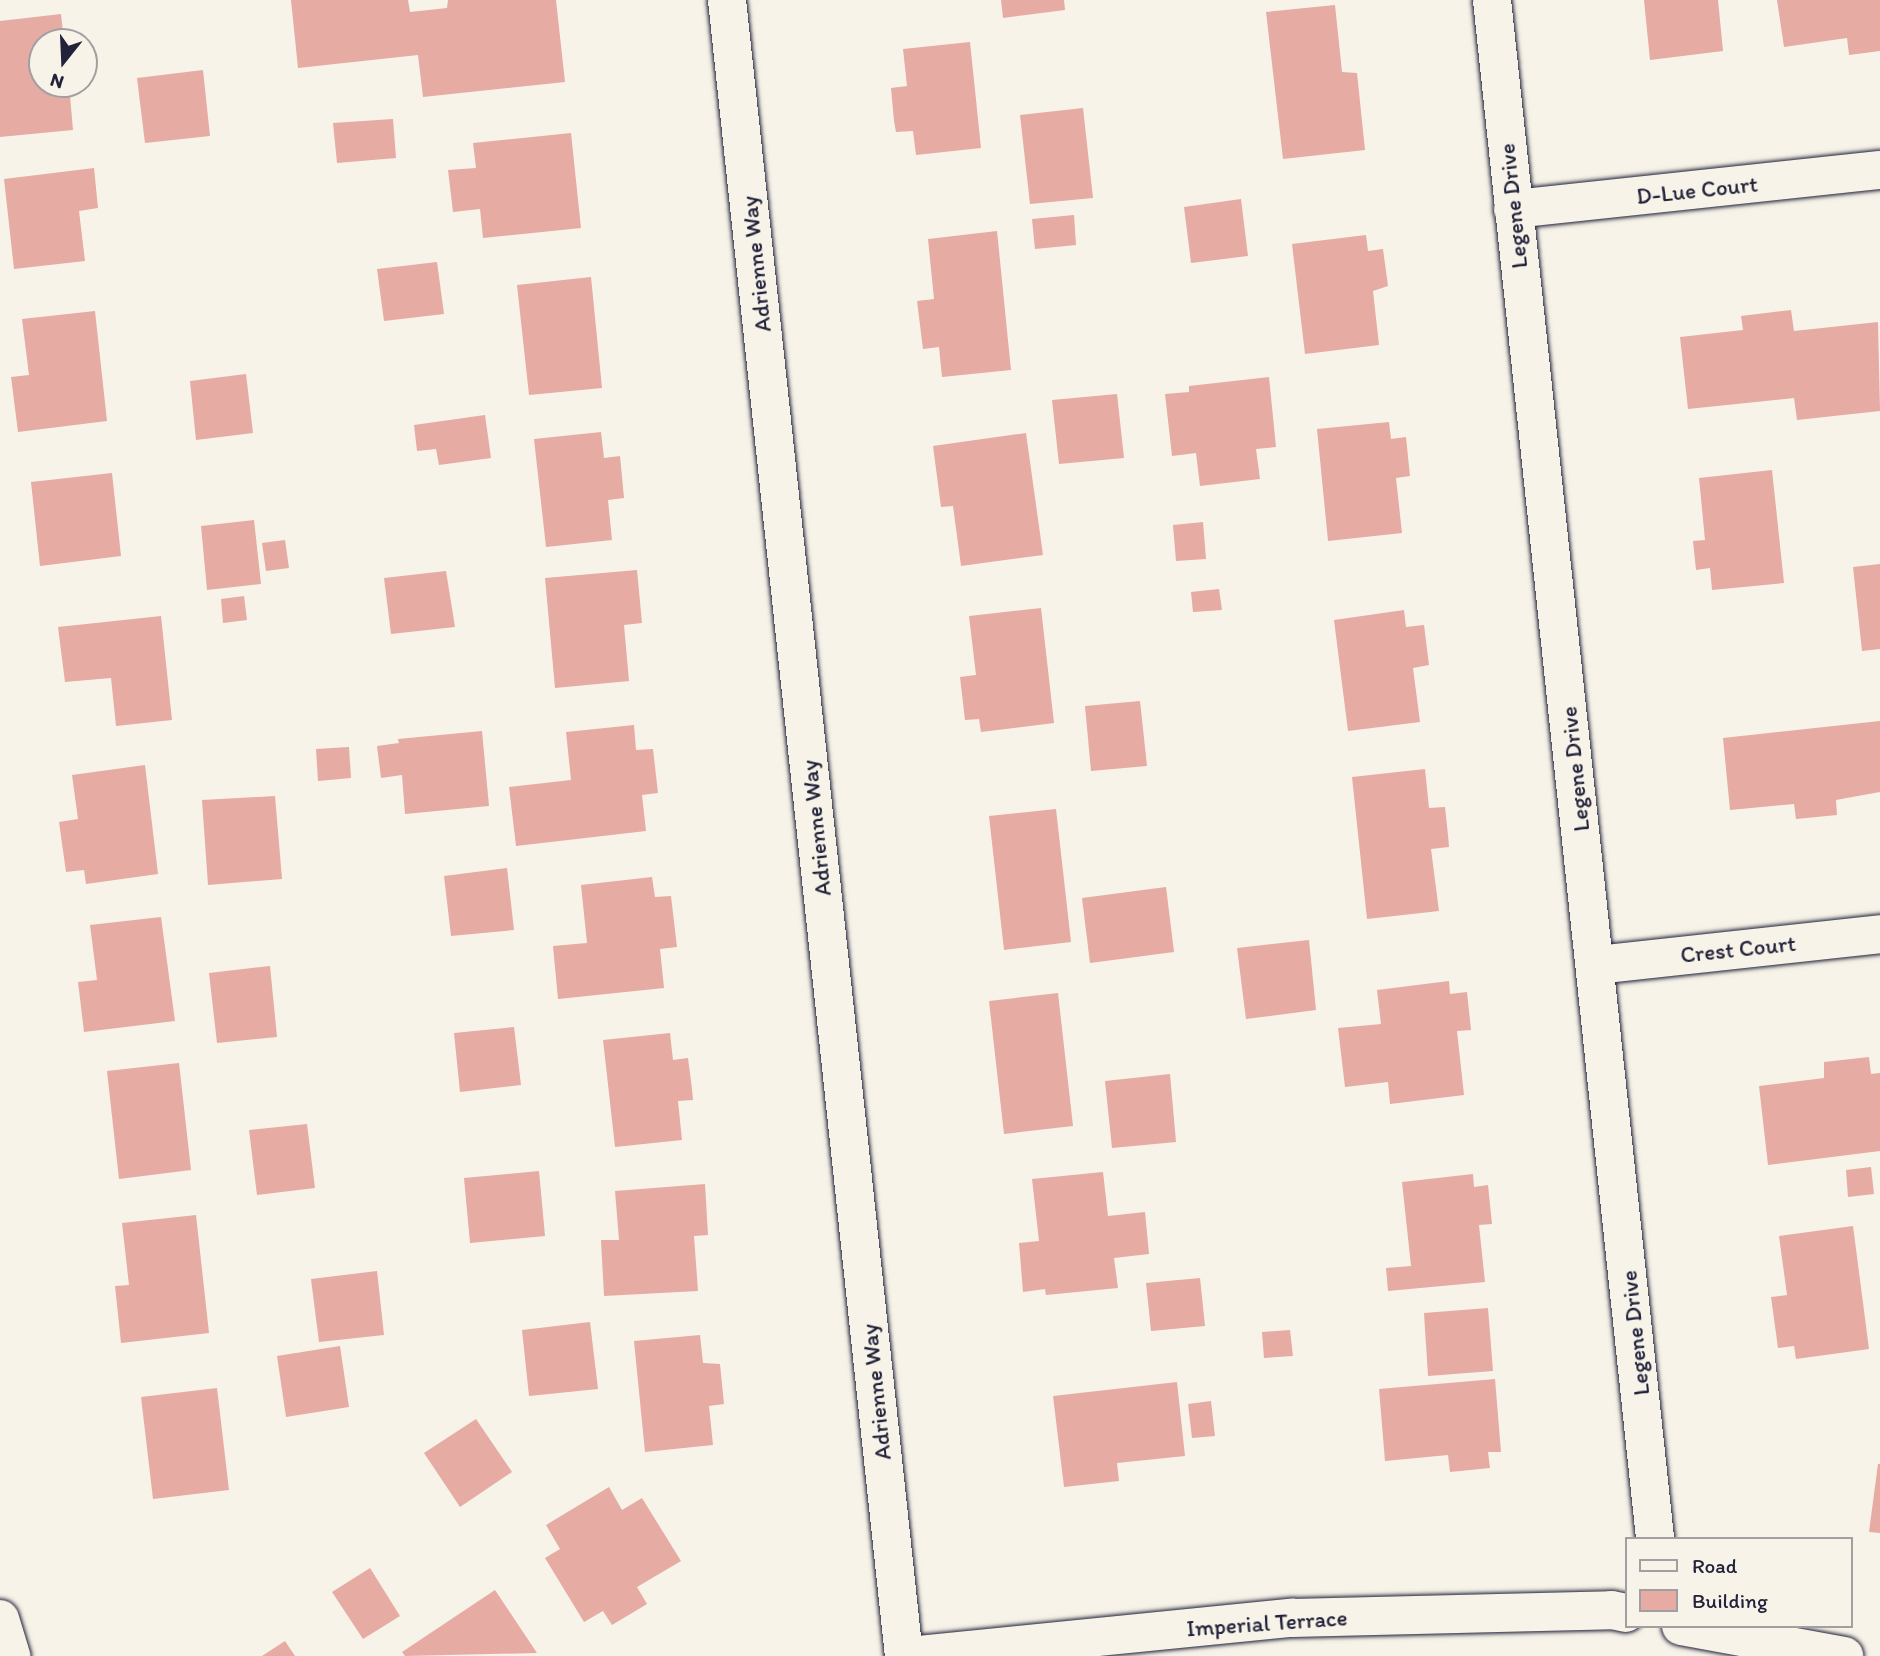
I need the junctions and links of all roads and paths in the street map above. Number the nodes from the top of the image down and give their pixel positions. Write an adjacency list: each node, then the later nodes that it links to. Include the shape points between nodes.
1 (727, 0): 13 (street, Adrienne Way)
2 (1492, 0): 4 (street, Legene Drive)
3 (1880, 170): 4 (street, D-Lue Court)
4 (1513, 209): 6 (street, Legene Drive)
5 (1880, 934): 6 (street, Crest Court)
6 (1596, 965): 7 (street, Legene Drive)
7 (1656, 1537)
8 (1624, 1613): 13 (street, Imperial Terrace, via 1292,1618)
9 (0, 1619): 12 (street)
10 (1665, 1628): 14 (street)
11 (1692, 1628): 15 (street)
12 (11, 1656)
13 (906, 1656)
14 (1671, 1656)
15 (1843, 1656)

